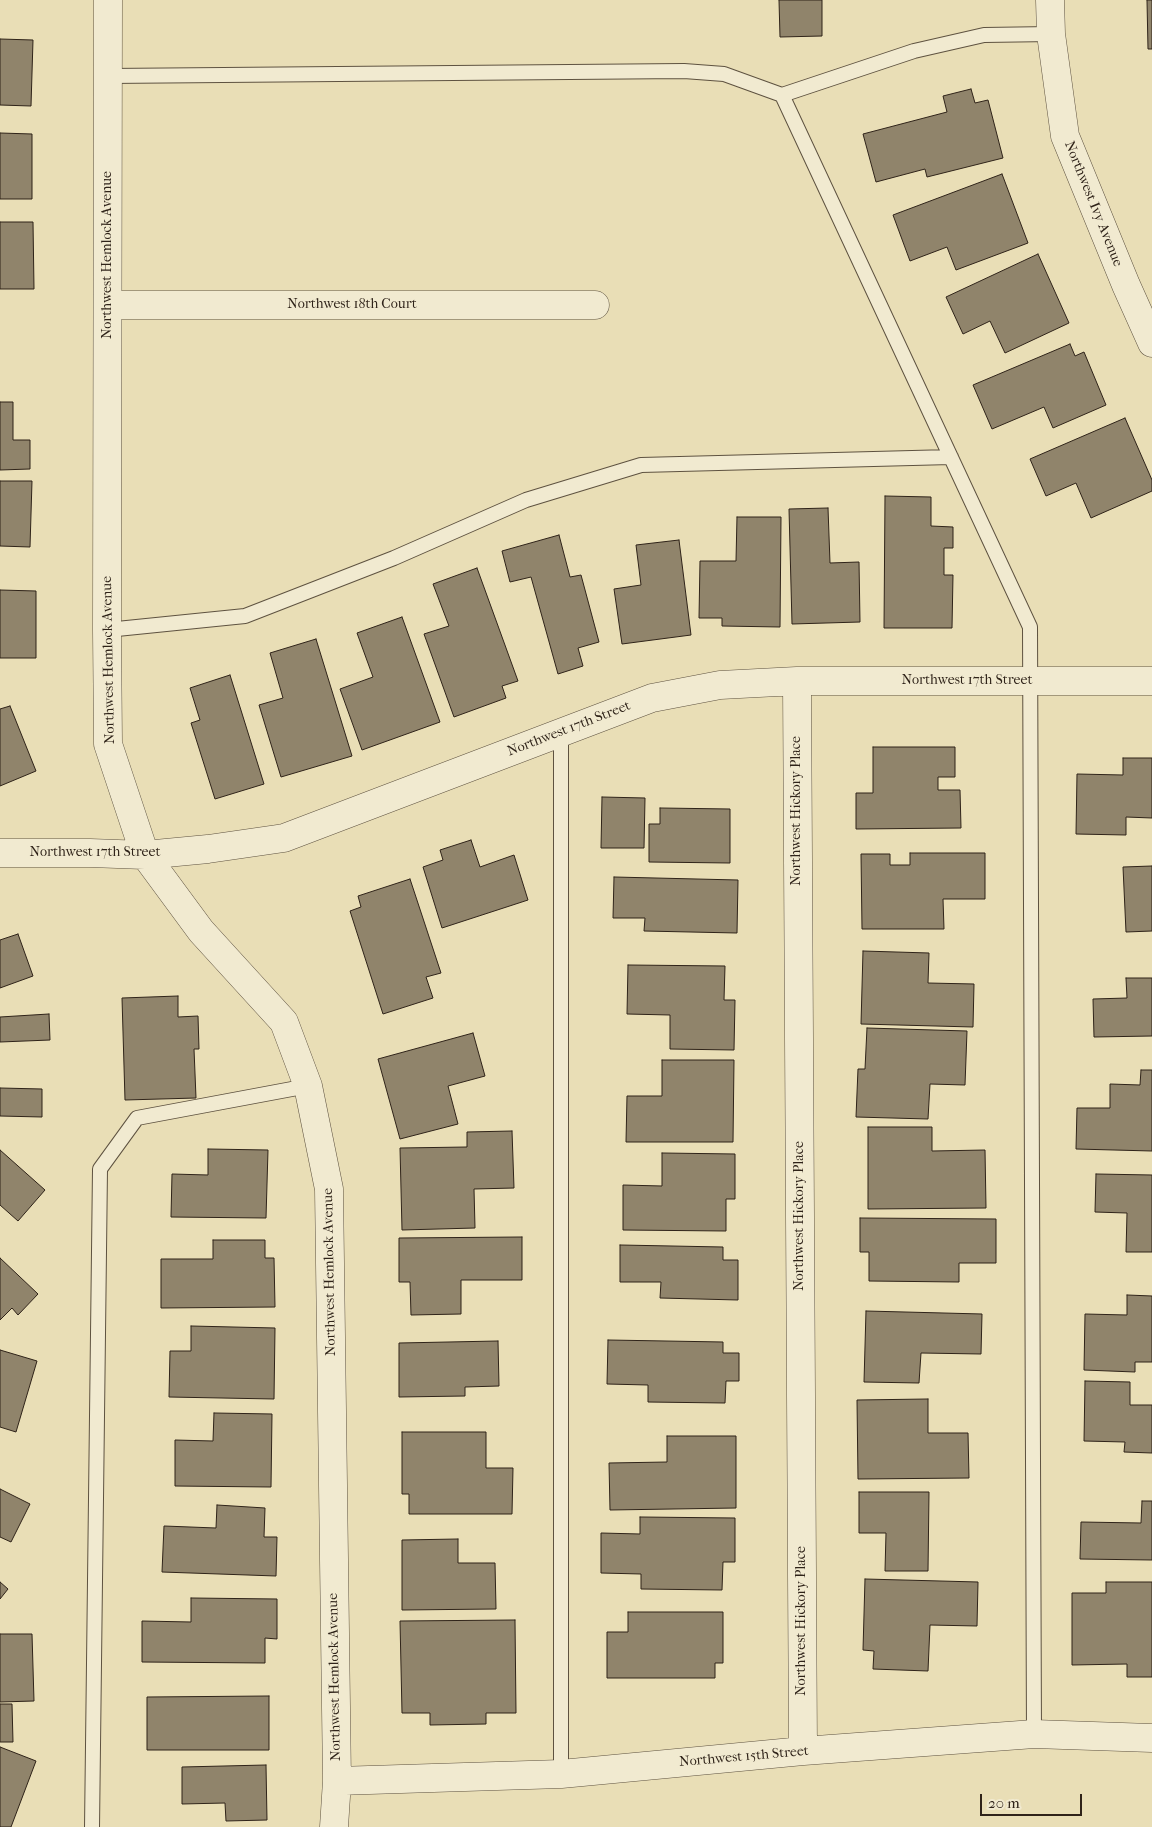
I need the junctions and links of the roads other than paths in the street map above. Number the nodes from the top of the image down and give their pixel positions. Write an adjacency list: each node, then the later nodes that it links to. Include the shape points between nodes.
1 (108, 0): 4 (street, Northwest Hemlock Avenue)
2 (1050, 0): 3 (street, Northwest Ivy Avenue)
3 (1051, 34): 5 (lane, via 984,35 914,51); 8 (street, Northwest Ivy Avenue, via 1065,136)
4 (108, 76): 5 (lane, via 684,72 724,74); 6 (street, Northwest Hemlock Avenue)
5 (782, 95): 9 (lane)
6 (108, 305): 7 (street, Northwest 18th Court); 10 (street, Northwest Hemlock Avenue)
7 (595, 305)
8 (1152, 343)
9 (951, 457): 10 (lane, via 641,466 526,500 394,558 245,616); 13 (lane, via 1030,627)
10 (107, 630): 16 (street, Northwest Hemlock Avenue, via 108,744)
11 (1152, 681): 13 (street, Northwest 17th Street)
12 (797, 682): 13 (street, Northwest 17th Street); 14 (street, Northwest 17th Street, via 720,685 652,698); 20 (street, Northwest Hickory Place)
13 (1031, 682): 18 (lane)
14 (561, 732): 16 (street, Northwest 17th Street, via 284,838); 21 (lane)
15 (0, 854): 16 (street, Northwest 17th Street)
16 (145, 855): 17 (street, Northwest Hemlock Avenue, via 202,931 284,1022)
17 (308, 1086): 22 (street, Northwest Hemlock Avenue, via 329,1189); 23 (lane, via 137,1118 100,1169)
18 (1034, 1734): 19 (street, Northwest 15th Street); 20 (street, Northwest 15th Street)
19 (1152, 1738)
20 (803, 1751): 21 (street, Northwest 15th Street)
21 (561, 1774): 22 (street, Northwest 15th Street)
22 (337, 1781): 24 (street, Northwest Hemlock Avenue)
23 (92, 1827)
24 (334, 1827)

